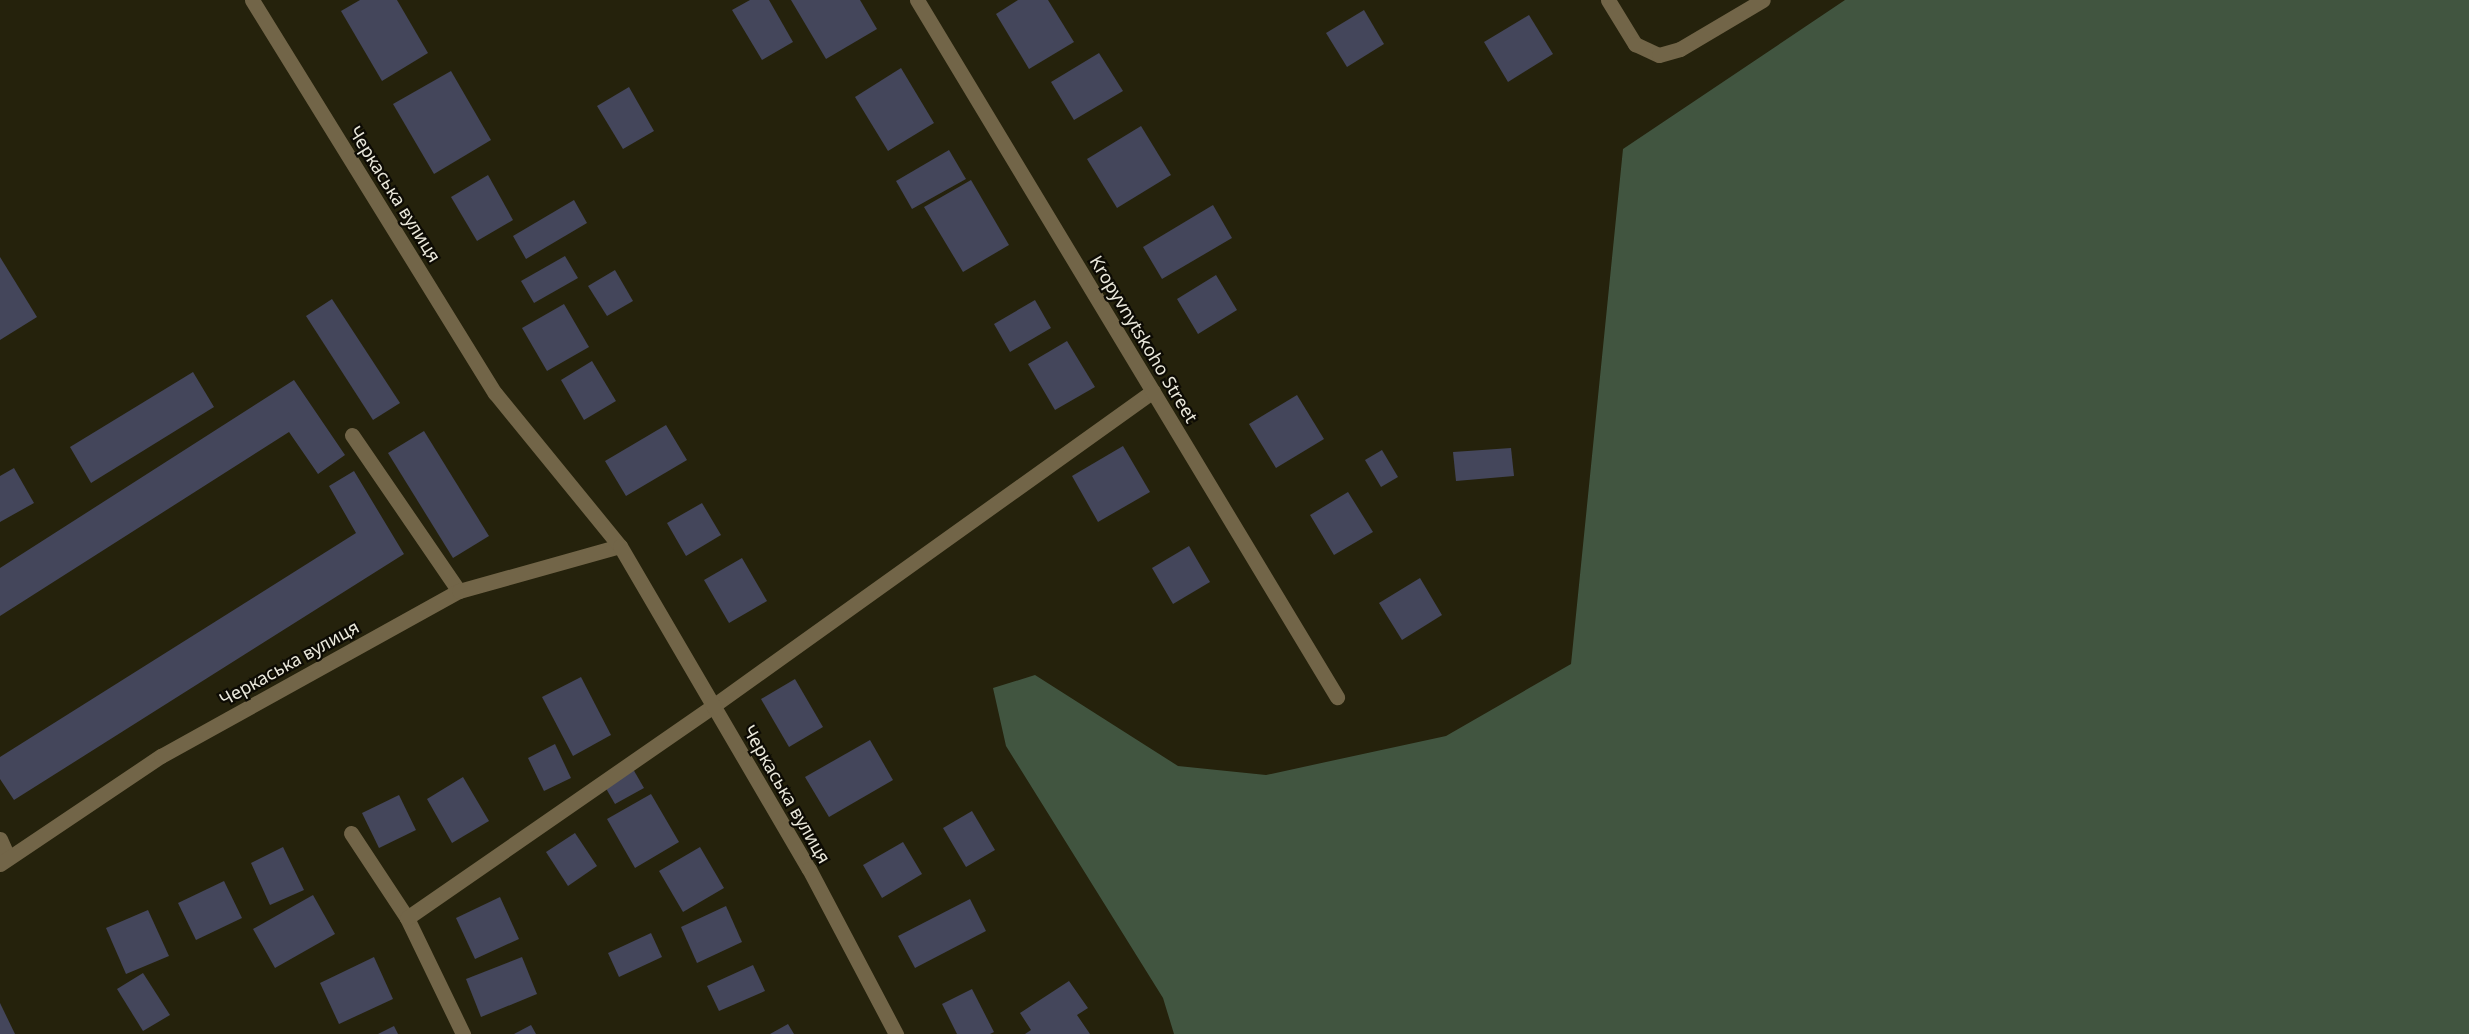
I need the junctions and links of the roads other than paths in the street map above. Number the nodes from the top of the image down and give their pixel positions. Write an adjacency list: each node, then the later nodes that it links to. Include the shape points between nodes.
1 (252, 0): 7 (street, Черкаська вулиця, via 495,393)
2 (917, 0): 5 (street, Kropyvnytskoho Street)
3 (1608, 0): 4 (street, via 1635,44 1659,55 1680,48)
4 (1763, 0)
5 (1153, 391): 9 (street, Kropyvnytskoho Street); 10 (street)
6 (352, 435): 8 (street)
7 (620, 546): 8 (street, Черкаська вулиця); 10 (street, Черкаська вулиця)
8 (459, 591): 13 (street, Черкаська вулиця, via 161,756)
9 (1337, 697)
10 (713, 705): 14 (street); 16 (street, Черкаська вулиця, via 809,869)
11 (351, 833): 14 (street)
12 (0, 839): 13 (street)
13 (4, 860)
14 (407, 918): 15 (street)
15 (463, 1034)
16 (896, 1034)

